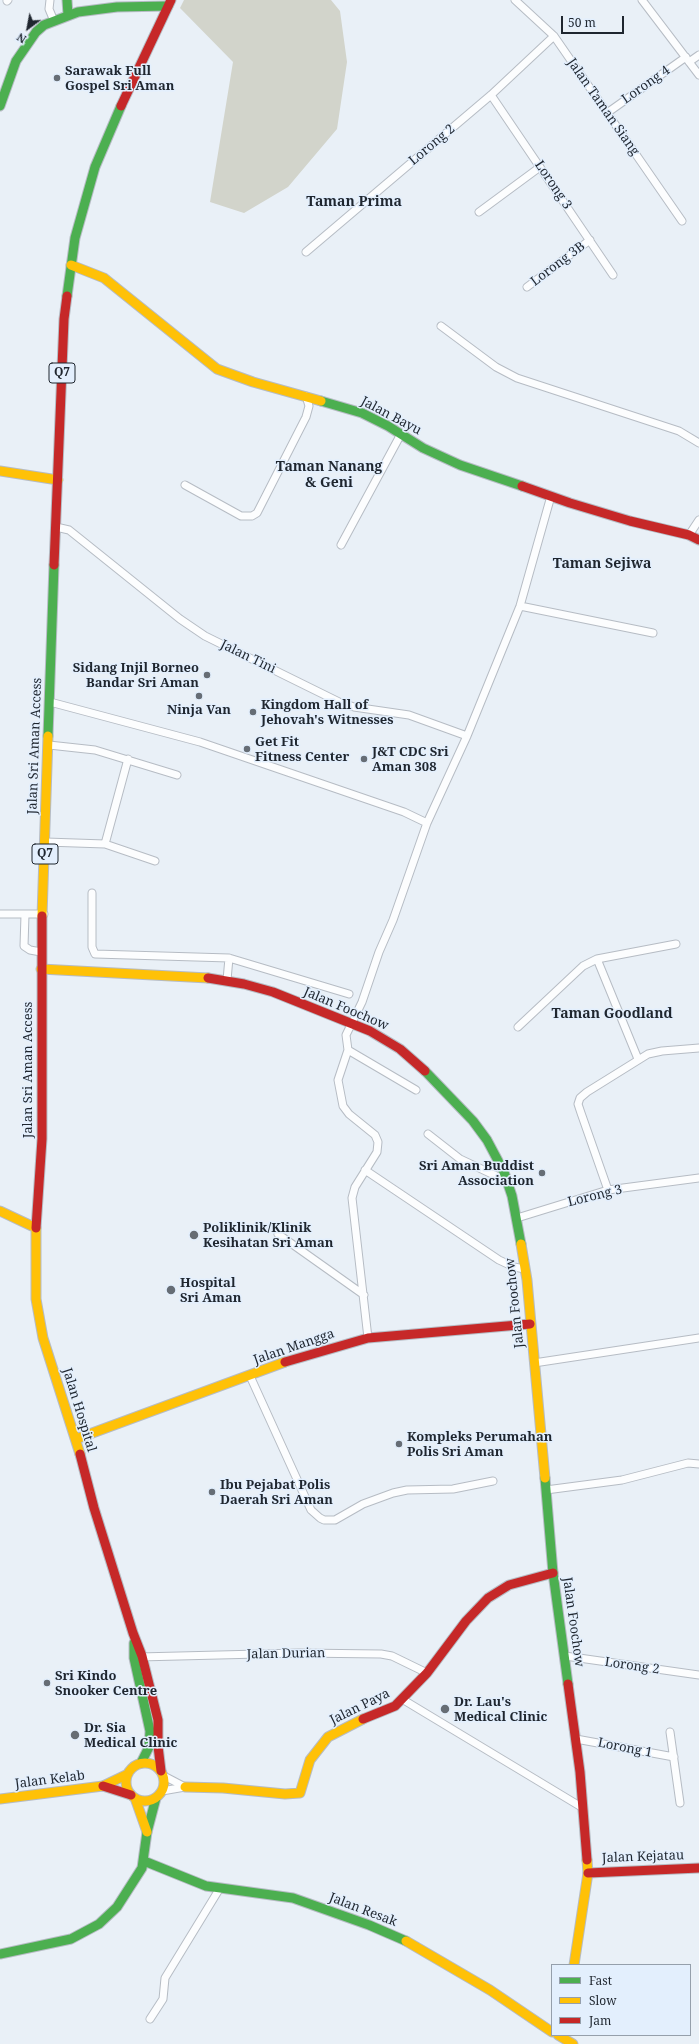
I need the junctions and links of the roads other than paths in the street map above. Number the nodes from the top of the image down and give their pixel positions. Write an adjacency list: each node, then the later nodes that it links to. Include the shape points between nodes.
1 (50, 0): 8 (street, via 49,9)
2 (67, 0): 7 (main road)
3 (515, 0): 9 (street, Jalan Taman Siang)
4 (642, 0): 11 (street)
5 (170, 3): 6 (main road); 21 (main road, Q7, via 94,167 82,207)
6 (116, 4): 7 (main road)
7 (68, 15): 8 (main road)
8 (54, 21): 14 (main road, via 36,32 16,61)
9 (554, 36): 13 (street, Lorong 2); 15 (street, Jalan Taman Siang)
10 (699, 55): 11 (street, Lorong 4)
11 (687, 59): 12 (street); 15 (street, Lorong 4)
12 (699, 76)
13 (491, 95): 16 (street, Lorong 3); 20 (street, Lorong 2)
14 (0, 106)
15 (607, 113): 18 (street, Jalan Taman Siang)
16 (540, 167): 17 (street); 19 (street, Lorong 3)
17 (479, 212)
18 (682, 221)
19 (590, 240): 22 (street, Lorong 3); 23 (street, Lorong 3B)
20 (306, 252)
21 (71, 265): 25 (main road, Jalan Bayu, via 104,278 217,369); 29 (main road, Jalan Sri Aman Access / Q7, via 64,319)
22 (613, 275)
23 (527, 287)
24 (441, 326): 27 (street, via 496,367 517,378 679,431)
25 (306, 396): 26 (main road, Jalan Bayu, via 362,413); 30 (street, via 309,406 306,417 256,513 252,516 241,516)
26 (401, 434): 31 (main road, Jalan Bayu, via 446,459); 36 (street)
27 (699, 443)
28 (0, 471): 29 (main road)
29 (58, 480): 33 (main road, Jalan Sri Aman Access / Q7)
30 (185, 485)
31 (551, 496): 34 (main road, Jalan Bayu, via 630,521); 37 (street)
32 (699, 520): 34 (street)
33 (56, 526): 39 (main road, Jalan Sri Aman Access / Q7); 40 (street, Jalan Tini, via 69,530 205,636 339,702 409,716)
34 (689, 535): 35 (main road, Jalan Bayu)
35 (699, 540)
36 (341, 545)
37 (520, 606): 38 (street); 40 (street)
38 (653, 632)
39 (50, 702): 41 (main road, Jalan Sri Aman Access / Q7); 44 (street, via 200,742 398,809)
40 (467, 736): 44 (street)
41 (49, 745): 42 (street, via 95,750); 45 (main road, Jalan Sri Aman Access / Q7)
42 (128, 759): 43 (street); 46 (street)
43 (177, 775)
44 (428, 823): 59 (street, via 362,1002)
45 (46, 842): 46 (street); 50 (main road, Jalan Sri Aman Access / Q7)
46 (106, 844): 47 (street)
47 (155, 861)
48 (92, 894): 54 (street, via 92,947 96,954)
49 (0, 914): 51 (street)
50 (44, 914): 51 (street); 53 (main road, Jalan Sri Aman Access / Q7)
51 (25, 915): 53 (street, via 24,946)
52 (676, 944): 55 (street)
53 (41, 952): 56 (main road, Jalan Sri Aman Access / Q7)
54 (229, 958): 57 (street); 58 (street)
55 (597, 959): 60 (street, via 583,966); 63 (street)
56 (41, 969): 57 (main road, Jalan Foochow); 72 (main road, Jalan Sri Aman Access / Q7, via 42,1139)
57 (227, 980): 59 (main road, Jalan Foochow, via 273,992)
58 (349, 994)
59 (350, 1026): 61 (street, via 346,1035); 68 (main road, Jalan Foochow, via 390,1042 415,1060 473,1121 487,1140)
60 (518, 1027)
61 (347, 1047): 64 (street); 66 (street, via 338,1080 343,1106 375,1135 378,1142 378,1152)
62 (699, 1048): 63 (street, via 662,1051)
63 (638, 1059): 69 (street, via 586,1092 578,1104)
64 (416, 1090)
65 (428, 1134): 68 (street, via 460,1160)
66 (365, 1170): 74 (street, via 506,1264); 75 (street, via 352,1198)
67 (699, 1178): 69 (street, Lorong 3)
68 (507, 1181): 71 (main road, Jalan Foochow)
69 (608, 1190): 71 (street, Lorong 3)
70 (0, 1211): 72 (main road)
71 (517, 1218): 74 (main road, Jalan Foochow)
72 (36, 1228): 81 (main road, Jalan Hospital / Q7, via 38,1315)
73 (278, 1234): 75 (street)
74 (525, 1269): 76 (main road, Jalan Foochow)
75 (364, 1295): 77 (street)
76 (530, 1324): 77 (main road, Jalan Mangga); 79 (main road, Jalan Foochow)
77 (368, 1338): 80 (main road, Jalan Mangga, via 300,1356)
78 (699, 1338): 79 (street)
79 (534, 1363): 84 (main road, Jalan Foochow)
80 (250, 1376): 81 (main road, Jalan Mangga); 83 (street, via 311,1510 324,1520 335,1520 364,1504 407,1490 453,1488)
81 (76, 1440): 87 (main road, Jalan Hospital / Q7)
82 (699, 1464): 84 (street, via 688,1463 622,1480)
83 (493, 1480)
84 (546, 1490): 85 (main road, Jalan Foochow)
85 (553, 1573): 86 (main road, Jalan Foochow); 88 (main road, Jalan Paya, via 509,1585 488,1598 462,1626)
86 (565, 1656): 89 (street, Lorong 2); 92 (main road, Jalan Foochow)
87 (138, 1657): 88 (street, Jalan Durian, via 299,1653 381,1654 392,1656); 94 (main road, Jalan Hospital, via 150,1732 149,1747); 96 (main road, Jalan Hospital, via 158,1720 158,1746)
88 (427, 1673): 90 (main road, Jalan Paya)
89 (699, 1675)
90 (402, 1699): 98 (main road, Jalan Paya, via 395,1706 328,1737 310,1760 300,1793); 104 (street)
91 (670, 1732): 93 (street)
92 (576, 1738): 93 (street, Lorong 1); 104 (main road, Jalan Foochow)
93 (674, 1758): 103 (street)
94 (141, 1763): 95 (main road); 96 (main road, via 152,1764)
95 (128, 1774): 97 (main road, Jalan Kelab); 100 (main road, via 126,1785)
96 (163, 1774): 98 (street); 99 (main road)
97 (103, 1786): 100 (main road, Jalan Kelab); 102 (main road, Jalan Kelab)
98 (185, 1787): 99 (street)
99 (162, 1791): 101 (main road)
100 (133, 1797): 101 (main road, via 146,1801); 105 (main road)
101 (156, 1798): 105 (main road)
102 (0, 1799)
103 (680, 1803)
104 (583, 1808): 108 (main road, Jalan Foochow)
105 (147, 1832): 106 (main road)
106 (144, 1861): 109 (main road, Jalan Resak, via 190,1881); 110 (main road, via 134,1882 117,1906 87,1932 71,1939)
107 (699, 1868): 108 (main road, Jalan Kejatau)
108 (588, 1873): 111 (main road, Jalan Foochow)
109 (220, 1888): 112 (street, via 165,1978 163,1999); 113 (main road, Jalan Resak, via 293,1898 400,1938 490,1990)
110 (0, 1954)
111 (574, 1964)
112 (150, 2019)
113 (551, 2031)
114 (560, 2036): 115 (main road)
115 (574, 2044)

